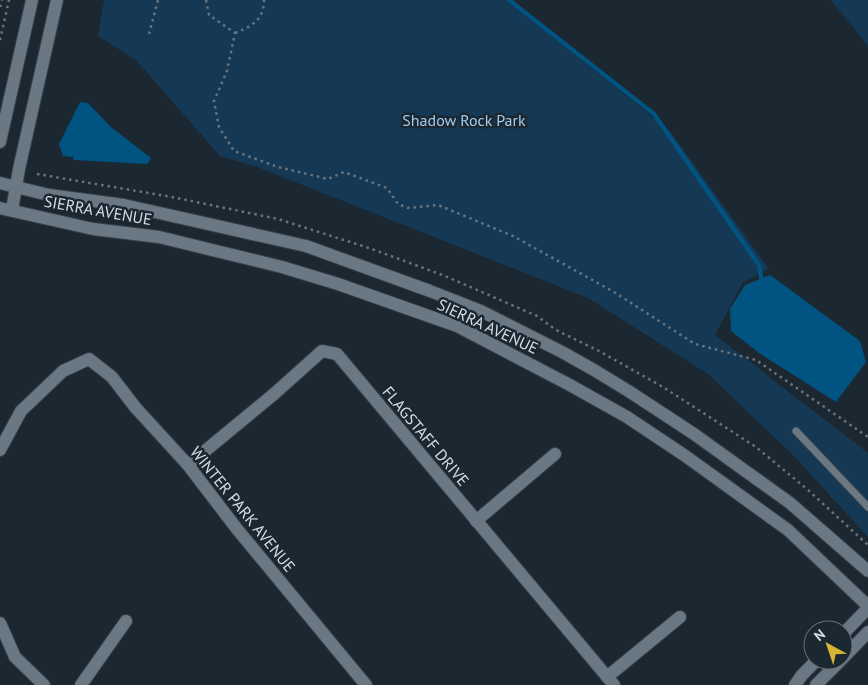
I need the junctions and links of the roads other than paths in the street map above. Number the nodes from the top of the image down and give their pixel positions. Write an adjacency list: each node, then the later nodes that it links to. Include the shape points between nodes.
1 (32, 0): 3 (street)
2 (57, 0): 5 (street)
3 (0, 142)
4 (0, 183): 5 (street, SIERRA AVENUE)
5 (16, 186): 6 (street); 13 (street, SIERRA AVENUE, via 49,195 124,205 306,246 481,311 586,366 694,434 790,503)
6 (6, 209): 14 (street, SIERRA AVENUE, via 93,229 159,237 282,267 457,326 585,393 684,455 788,530)
7 (796, 431): 11 (lane)
8 (0, 450): 10 (street, WINTER PARK AVENUE, via 21,411 63,371 89,359 112,377)
9 (555, 454): 12 (street)
10 (188, 465): 12 (street, FLAGSTAFF DRIVE, via 322,351 330,352 337,354); 26 (street, WINTER PARK AVENUE, via 236,529)
11 (868, 507)
12 (476, 521): 23 (street, FLAGSTAFF DRIVE)
13 (868, 571)
14 (868, 607): 18 (street)
15 (680, 617): 23 (street)
16 (126, 621): 25 (street)
17 (0, 623): 24 (street, via 15,657)
18 (853, 623)
19 (868, 632): 20 (street)
20 (853, 648)
21 (807, 670): 27 (street)
22 (831, 670): 28 (street)
23 (611, 681)
24 (44, 685)
25 (82, 685)
26 (366, 685)
27 (795, 685)
28 (816, 685)

